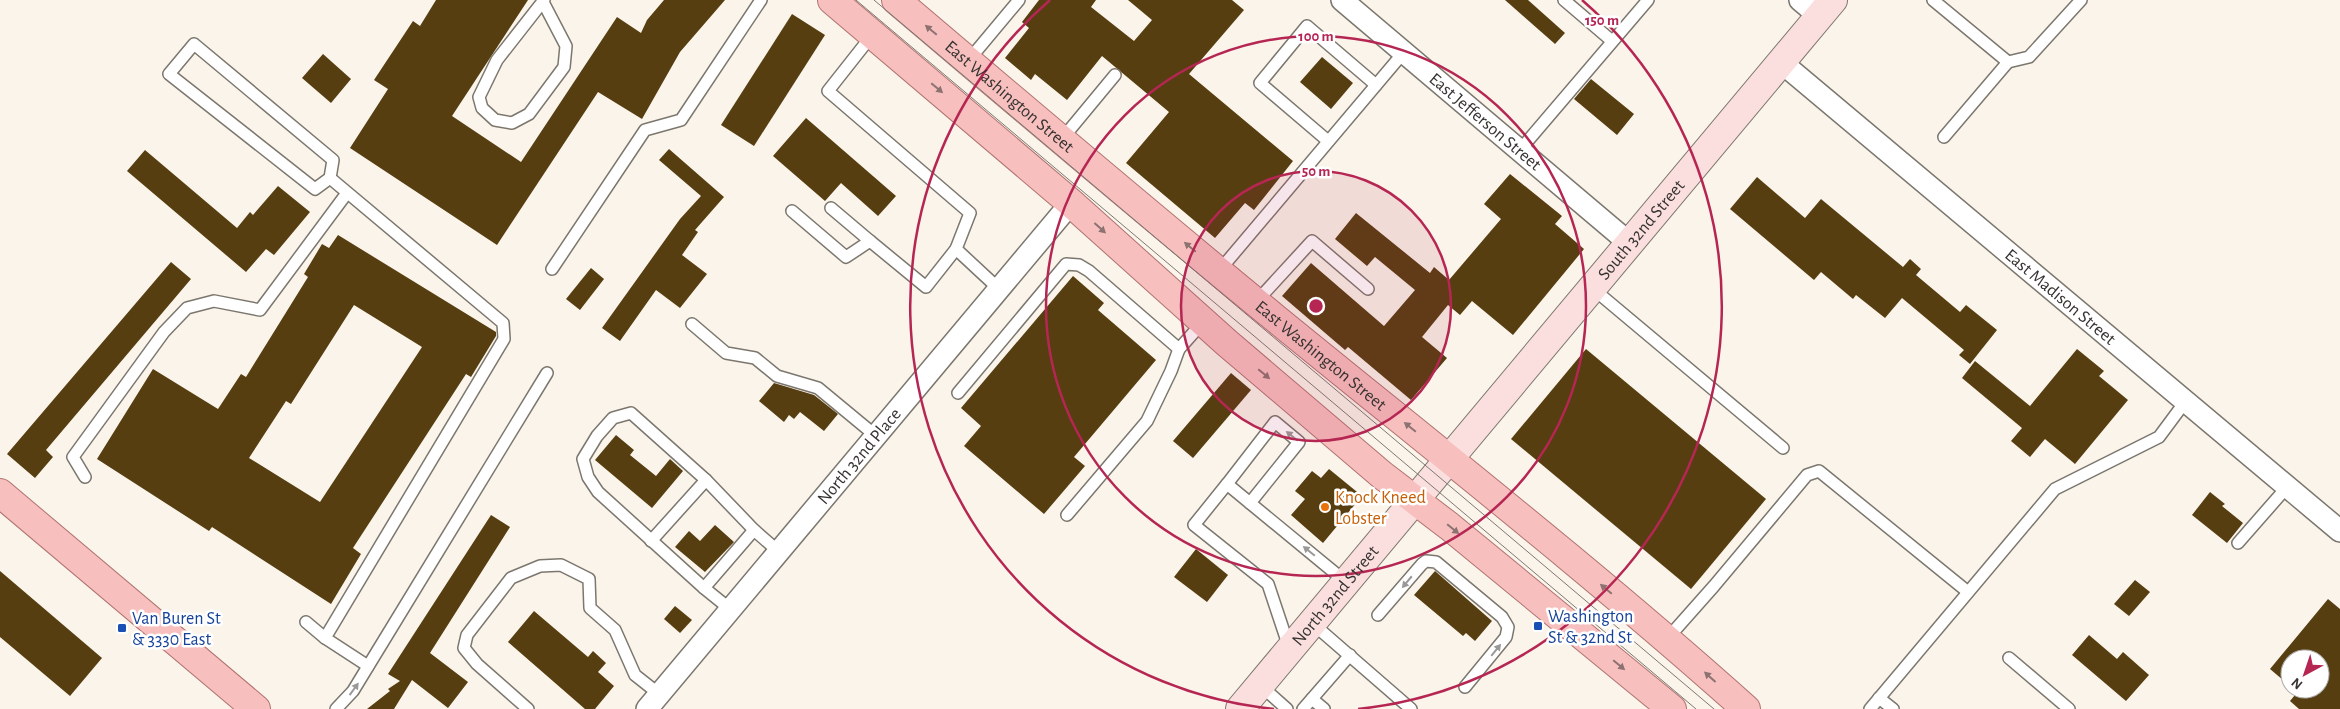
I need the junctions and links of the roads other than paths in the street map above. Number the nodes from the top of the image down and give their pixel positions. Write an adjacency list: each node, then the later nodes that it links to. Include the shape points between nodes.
1 (761, 0): 32 (lane, via 681,120 645,130)
2 (832, 0): 12 (main road)
3 (1019, 0): 15 (lane)
4 (1342, 0): 14 (street, East Jefferson Street)
5 (1564, 0): 13 (lane)
6 (1648, 0): 13 (lane)
7 (1933, 0): 17 (lane)
8 (2081, 0): 17 (lane, via 2029,57)
9 (544, 1): 9 (lane, via 566,46 564,67 529,114 512,123 495,120 482,108 479,97 497,60)
10 (903, 2): 15 (main road, East Washington Street, one-way to 10)
11 (1817, 5): 16 (main road, South 32nd Street)
12 (873, 34): 26 (main road, one-way to 26); 31 (lane, via 828,91 970,213)
13 (1612, 42): 23 (lane)
14 (1404, 52): 19 (lane); 23 (street, East Jefferson Street)
15 (968, 61): 21 (main road, East Washington Street)
16 (1781, 62): 30 (main road, South 32nd Street); 43 (street, East Madison Street)
17 (2008, 62): 20 (lane)
18 (1115, 75): 21 (lane)
19 (1376, 84): 22 (lane); 22 (lane, via 1307,26 1260,83)
20 (1944, 137)
21 (1062, 139): 33 (main road, East Washington Street, one-way to 21)
22 (1328, 141): 33 (lane)
23 (1520, 150): 30 (street, East Jefferson Street)
24 (330, 178): 24 (lane, via 334,160 194,44 169,74 315,189); 25 (lane)
25 (346, 193): 47 (lane, via 260,310 214,301 187,308 164,332 74,457); 67 (lane, via 503,323 504,339)
26 (1071, 202): 35 (street, North 32nd Place); 38 (main road, one-way to 38)
27 (831, 208): 29 (lane)
28 (792, 211): 29 (lane, via 846,257)
29 (870, 241): 31 (lane, via 926,287)
30 (1628, 242): 34 (main road, South 32nd Street)
31 (956, 249): 35 (lane)
32 (552, 269)
33 (1219, 271): 37 (main road, East Washington Street)
34 (1591, 287): 45 (lane); 46 (main road, South 32nd Street)
35 (999, 289): 44 (street, North 32nd Place)
36 (1368, 289): 37 (lane, via 1312,241)
37 (1256, 302): 46 (main road, East Washington Street, one-way to 37)
38 (1203, 322): 40 (lane); 52 (main road, one-way to 52)
39 (692, 324): 44 (lane, via 726,352 755,358 777,376 818,388)
40 (1179, 349): 42 (lane, via 1089,271 1079,265 1066,264); 54 (lane, via 1147,421)
41 (547, 373): 72 (lane)
42 (958, 393)
43 (2185, 402): 50 (street, East Madison Street); 62 (lane, via 2159,437 2055,489)
44 (876, 436): 59 (street, North 32nd Place)
45 (1783, 448)
46 (1448, 458): 52 (main road, North 32nd Street); 68 (main road, East Washington Street, one-way to 46)
47 (85, 477)
48 (706, 480): 55 (lane); 57 (lane); 57 (lane, via 631,413 613,418 597,436 583,460 588,477 598,492)
49 (1227, 484): 53 (lane); 53 (lane, one-way to 49, via 1300,442 1275,422); 69 (lane, via 1194,525 1268,584)
50 (2287, 487): 56 (street, East Madison Street); 58 (lane)
51 (0, 493): 78 (main road)
52 (1414, 500): 60 (main road, North 32nd Street); 86 (main road, one-way to 86)
53 (1250, 502): 60 (lane, one-way to 53)
54 (1067, 515)
55 (754, 530): 59 (lane); 61 (lane)
56 (2340, 532)
57 (651, 541): 61 (lane)
58 (2238, 543)
59 (779, 552): 63 (street, North 32nd Place)
60 (1346, 582): 66 (main road, North 32nd Street)
61 (704, 588): 63 (lane)
62 (1968, 592): 68 (lane, via 1819,471 1807,475); 75 (lane)
63 (730, 609): 77 (street, North 32nd Place)
64 (1378, 615): 74 (lane, one-way to 64, via 1506,637 1508,626 1502,617 1436,562 1422,564)
65 (306, 622): 67 (lane)
66 (1312, 623): 69 (main road, North 32nd Street); 70 (lane)
67 (325, 638): 72 (lane)
68 (1666, 639): 87 (main road, East Washington Street, one-way to 68)
69 (1290, 649): 73 (main road, North 32nd Street)
70 (1350, 655): 76 (lane); 85 (lane)
71 (2009, 658): 90 (lane)
72 (368, 666): 79 (lane, one-way to 72, via 353,691)
73 (1260, 685): 81 (main road, North 32nd Street); 82 (lane)
74 (1465, 687)
75 (1879, 698): 88 (lane); 89 (lane)
76 (1312, 699): 83 (lane); 84 (lane)
77 (653, 702): 80 (lane, via 635,675 615,630 590,608 589,579 561,565 540,566 512,578 467,635 464,648 477,664)
78 (256, 709)
79 (336, 709)
80 (528, 709)
81 (1240, 709)
82 (1287, 709)
83 (1303, 709)
84 (1324, 709)
85 (1411, 709)
86 (1672, 709)
87 (1746, 709)
88 (1870, 709)
89 (1893, 709)
90 (2069, 709)

